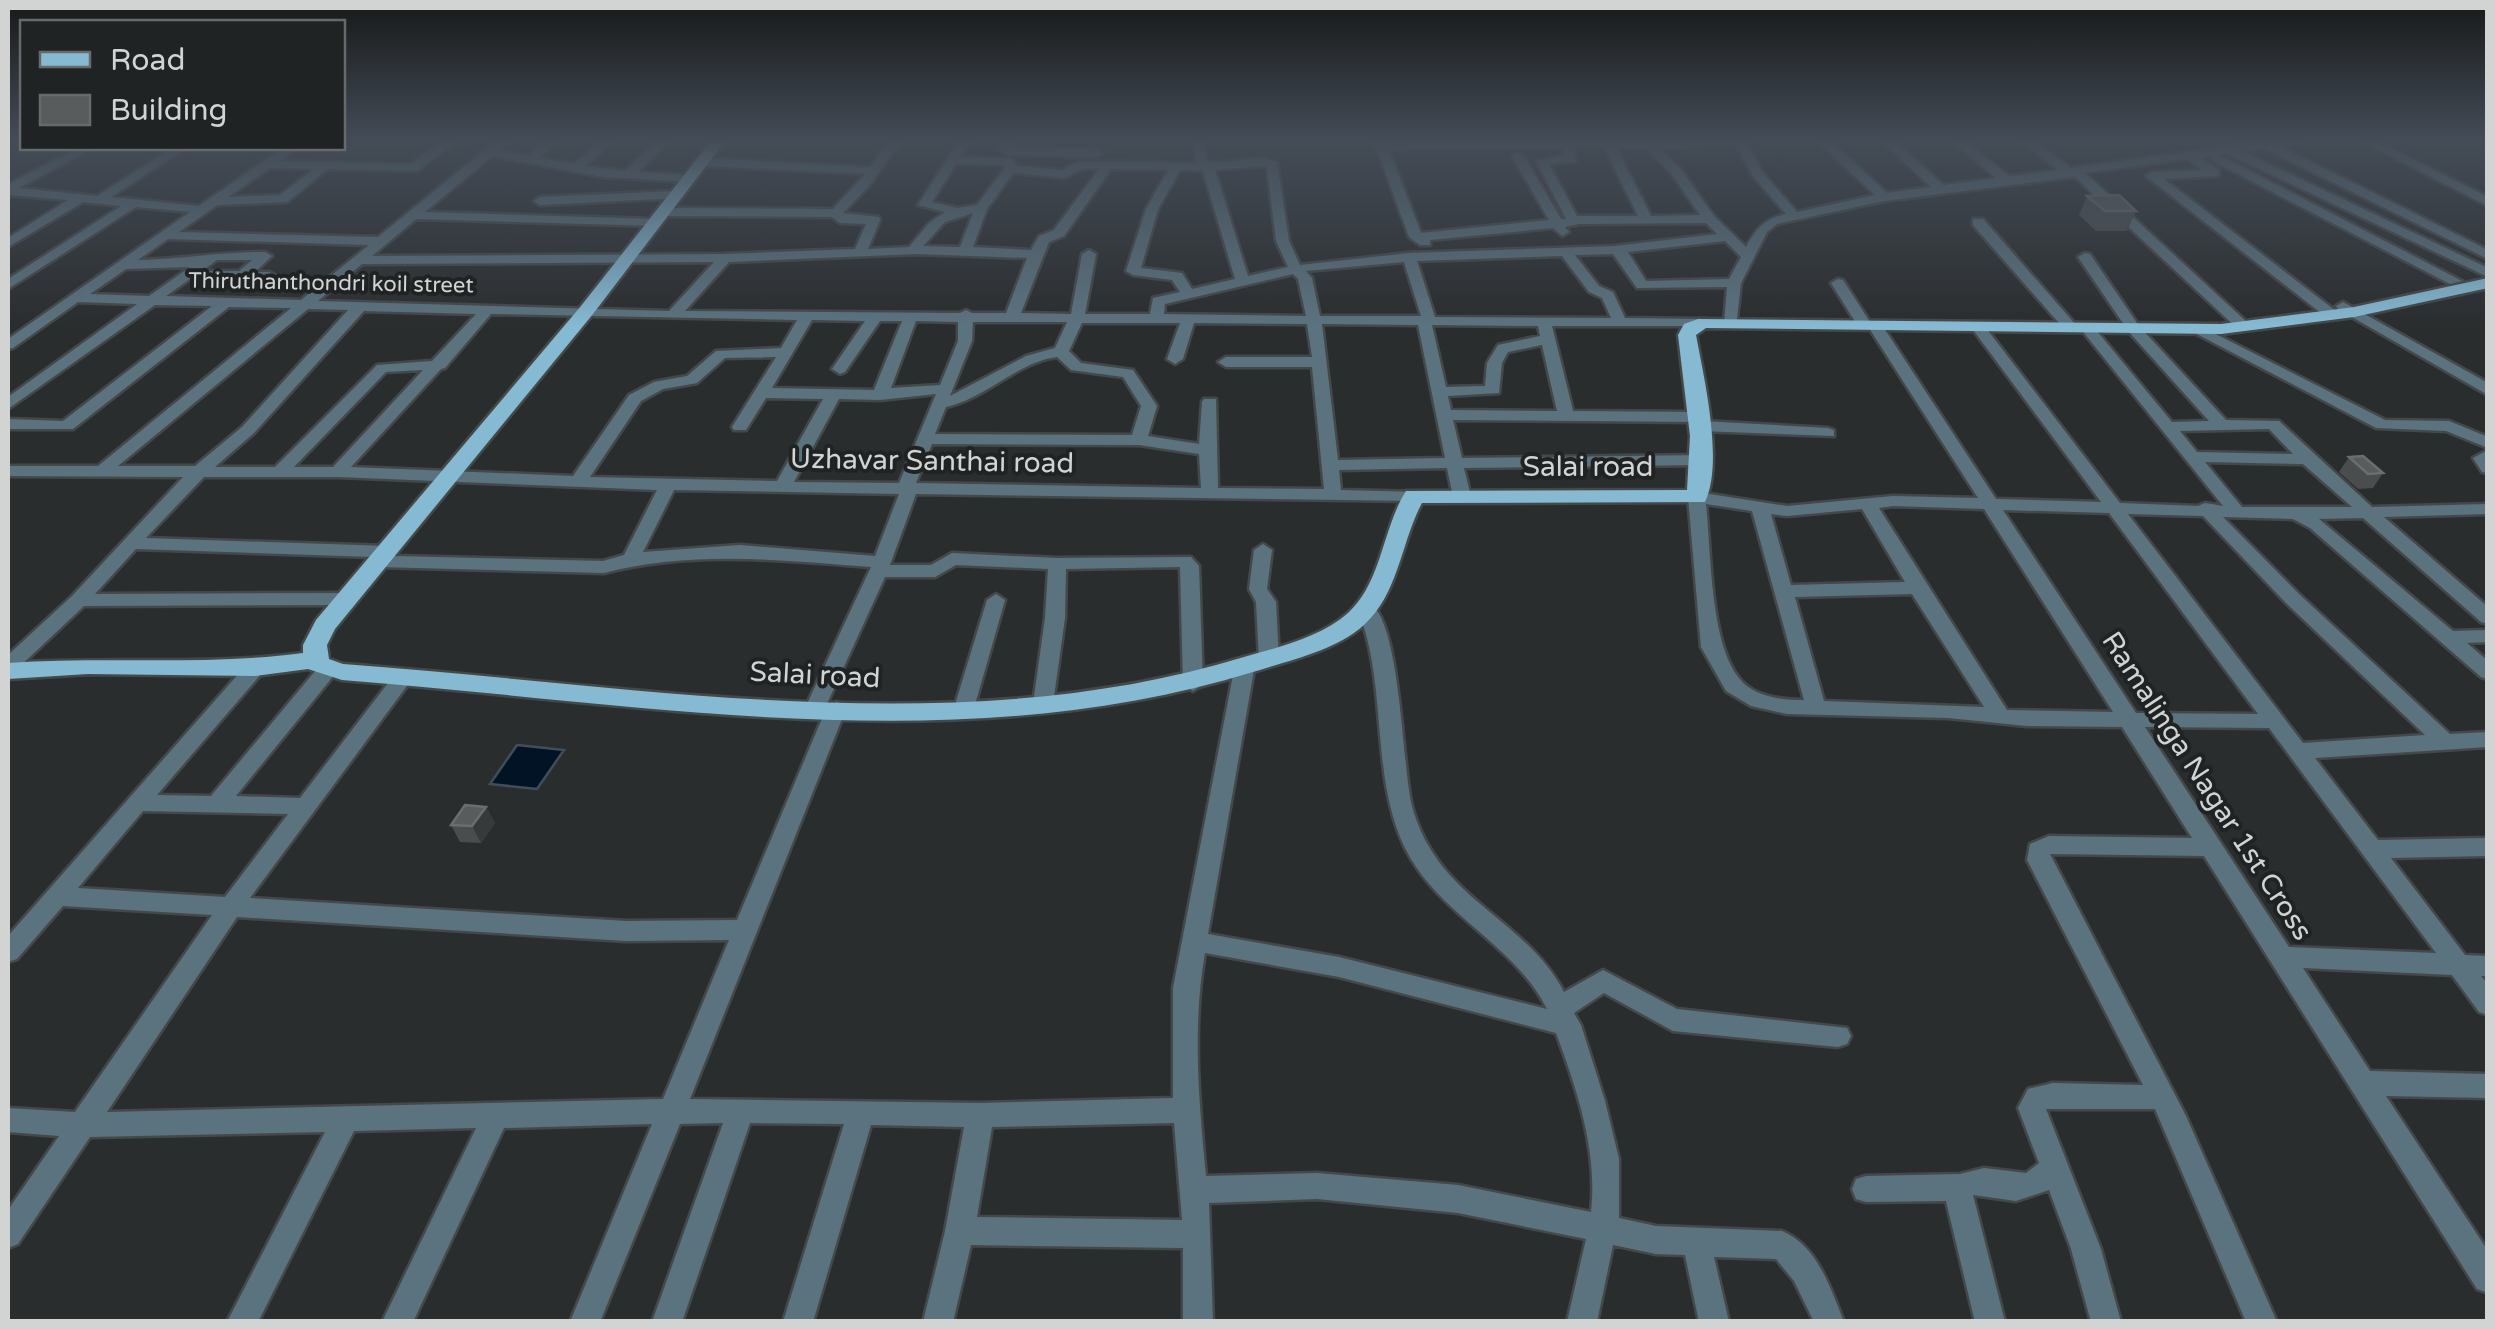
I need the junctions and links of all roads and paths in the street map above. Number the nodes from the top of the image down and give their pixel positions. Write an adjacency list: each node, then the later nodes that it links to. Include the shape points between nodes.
1 (72, 203): 43 (street)
2 (134, 203): 28 (street); 72 (street)
3 (206, 203): 28 (street)
4 (233, 203): 28 (street)
5 (427, 203): 32 (street)
6 (563, 203): 32 (street)
7 (669, 203): 55 (main road)
8 (752, 203): 31 (street)
9 (845, 203): 31 (street)
10 (925, 203): 30 (street)
11 (984, 203): 29 (street)
12 (1081, 203): 49 (street)
13 (1155, 203): 74 (street, via 1133,271 1177,276)
14 (1219, 203): 67 (street)
15 (1277, 203): 61 (street, via 1281,238)
16 (1403, 203): 40 (street)
17 (1546, 203): 38 (street)
18 (1566, 203): 35 (street)
19 (1638, 203): 36 (street)
20 (1698, 203): 34 (street)
21 (1782, 203): 33 (street)
22 (1853, 203): 33 (street)
23 (2106, 203): 102 (street)
24 (2190, 203): 82 (street)
25 (2302, 203): 66 (street)
26 (2340, 203): 62 (street)
27 (2385, 203): 51 (street)
28 (203, 205): 39 (street)
29 (980, 208): 30 (street); 46 (street)
30 (952, 209): 44 (street, via 928,225)
31 (836, 213): 48 (street, via 840,219 874,220)
32 (412, 215): 42 (street)
33 (1792, 215): 57 (street, via 1764,227)
34 (1709, 219): 36 (street); 41 (street)
35 (1576, 220): 36 (street); 38 (street)
36 (1646, 220)
37 (1978, 222): 100 (street)
38 (1558, 224): 40 (street); 47 (street)
39 (164, 235): 42 (street); 60 (street)
40 (1416, 238): 52 (street)
41 (1728, 238): 45 (street); 57 (street)
42 (380, 241): 58 (street)
43 (8, 243)
44 (914, 250): 46 (street); 48 (street)
45 (1615, 250): 47 (street); 68 (street)
46 (965, 251): 49 (street)
47 (1569, 251): 52 (street); 73 (street)
48 (860, 252): 56 (street)
49 (1035, 254): 85 (street)
50 (1089, 254): 86 (street)
51 (2488, 255)
52 (1434, 256): 53 (street)
53 (1409, 257): 61 (street); 93 (street)
54 (2085, 257): 101 (street)
55 (629, 258): 56 (street); 58 (street); 81 (main road)
56 (725, 258): 84 (street)
57 (1750, 258): 69 (street)
58 (358, 260): 78 (street)
59 (204, 262): 60 (street); 63 (street); 64 (street, via 223,255 265,256)
60 (121, 265): 75 (street)
61 (1296, 271): 67 (street); 92 (street, via 1305,278)
62 (2487, 273): 66 (main road)
63 (187, 274): 64 (street); 76 (street)
64 (242, 276): 65 (street)
65 (269, 276)
66 (2456, 281): 82 (main road)
67 (1243, 282): 74 (street)
68 (1638, 282): 69 (street); 73 (street)
69 (1734, 283): 97 (street)
70 (1838, 283): 98 (street, Ramalinga Nagar 1st Cross)
71 (2488, 283): 82 (main road)
72 (8, 285)
73 (1594, 289): 95 (street, via 1608,294)
74 (1188, 292): 90 (street, via 1158,301)
75 (74, 298): 76 (street, Thiruthanthondri koil street); 105 (street)
76 (148, 303): 77 (street, Thiruthanthondri koil street); 120 (street)
77 (225, 303): 78 (street, Thiruthanthondri koil street); 124 (street, via 67,426)
78 (302, 306): 79 (street, Thiruthanthondri koil street); 142 (street)
79 (360, 307): 80 (street, Thiruthanthondri koil street); 144 (street)
80 (488, 308): 81 (street, Thiruthanthondri koil street); 111 (street)
81 (587, 310): 84 (street, Thiruthanthondri koil street); 145 (main road)
82 (2342, 311): 102 (main road); 113 (street)
83 (966, 314): 85 (street, Thiruthanthondri koil street); 89 (street, Thiruthanthondri koil street); 117 (street, via 968,330)
84 (674, 315): 87 (street, Thiruthanthondri koil street)
85 (1013, 315): 86 (street, Thiruthanthondri koil street)
86 (1078, 315): 90 (street, Thiruthanthondri koil street); 107 (street)
87 (806, 316): 88 (street, Thiruthanthondri koil street); 106 (street)
88 (876, 316): 89 (street, Thiruthanthondri koil street); 112 (street)
89 (911, 316): 116 (street)
90 (1157, 316): 91 (street, Thiruthanthondri koil street)
91 (1189, 317): 92 (street, Thiruthanthondri koil street); 108 (street)
92 (1312, 317): 93 (street, Thiruthanthondri koil street); 110 (street)
93 (1426, 320): 94 (street, Thiruthanthondri koil street); 115 (street)
94 (1544, 321): 95 (street, Thiruthanthondri koil street); 104 (street)
95 (1620, 322): 96 (street, Thiruthanthondri koil street)
96 (1704, 323): 97 (main road); 123 (main road, via 1687,335)
97 (1731, 324): 98 (main road)
98 (1870, 325): 99 (main road); 156 (street, Ramalinga Nagar 1st Cross)
99 (1978, 326): 100 (main road); 157 (street)
100 (2079, 328): 101 (main road); 127 (street)
101 (2134, 328): 103 (main road); 125 (street)
102 (2244, 328): 103 (main road)
103 (2198, 329): 131 (street, via 2382,425 2449,426)
104 (1548, 340): 115 (street, via 1501,348 1493,390); 122 (street)
105 (8, 345)
106 (786, 352): 114 (street); 146 (street, via 721,354 692,380 646,391)
107 (1061, 352): 117 (street, via 1038,355 963,400); 130 (street, via 1076,367 1128,372 1149,406)
108 (1174, 359)
109 (1226, 362): 110 (street)
110 (1318, 362): 137 (street)
111 (440, 365): 141 (street, via 382,368); 143 (street)
112 (840, 368)
113 (2488, 390)
114 (760, 392): 118 (street); 126 (street)
115 (1443, 392): 121 (street)
116 (884, 393): 117 (street); 118 (street)
117 (943, 396): 129 (street)
118 (832, 397): 148 (street)
119 (1210, 402): 132 (street)
120 (8, 404)
121 (1444, 416): 122 (street); 138 (street)
122 (1566, 416): 123 (street)
123 (1701, 421): 128 (street); 136 (main road)
124 (8, 424)
125 (2221, 424): 127 (street); 135 (street, via 2274,424)
126 (740, 427)
127 (2166, 427): 134 (street)
128 (1828, 433)
129 (928, 440): 130 (street); 149 (street)
130 (1139, 440): 132 (street)
131 (2488, 443)
132 (1207, 450): 150 (street)
133 (2488, 455): 139 (street, via 2481,458)
134 (2191, 458): 135 (street); 161 (street)
135 (2307, 459): 162 (street)
136 (1703, 460): 138 (street); 154 (main road)
137 (1333, 465): 138 (street); 151 (street)
138 (1455, 466): 153 (street)
139 (2488, 468)
140 (8, 471): 142 (street, Uzhavar Santhai road)
141 (280, 471): 143 (street, Uzhavar Santhai road); 144 (street, Uzhavar Santhai road)
142 (101, 472): 144 (street, Uzhavar Santhai road)
143 (338, 472): 145 (street, Uzhavar Santhai road)
144 (200, 473): 164 (street)
145 (450, 478): 146 (street, Uzhavar Santhai road); 166 (main road)
146 (579, 480): 147 (street, Uzhavar Santhai road)
147 (668, 485): 148 (street, Uzhavar Santhai road); 167 (street)
148 (783, 486): 149 (street, Uzhavar Santhai road)
149 (907, 489): 150 (street, Uzhavar Santhai road); 169 (street)
150 (1210, 494): 151 (street, Uzhavar Santhai road)
151 (1333, 494): 152 (street, Uzhavar Santhai road)
152 (1414, 496): 153 (main road, Salai road); 175 (main road)
153 (1462, 497): 154 (main road, Salai road)
154 (1696, 497): 160 (street); 189 (street, via 1718,665 1734,686 1758,700)
155 (1866, 502): 156 (street); 160 (street); 170 (street)
156 (1990, 504): 157 (street); 192 (street, Ramalinga Nagar 1st Cross)
157 (2111, 506): 158 (street); 191 (street)
158 (2205, 508): 161 (street); 194 (street, via 2268,578)
159 (2488, 509): 162 (street)
160 (1761, 510): 171 (street)
161 (2235, 510): 163 (street)
162 (2362, 511): 163 (street); 176 (street)
163 (2298, 514): 178 (street)
164 (134, 543): 166 (street); 173 (street)
165 (1263, 550): 180 (street, via 1258,590 1266,602)
166 (383, 557): 167 (street, via 604,566); 172 (main road)
167 (631, 558): 169 (street, via 740,551)
168 (1057, 564): 169 (street, via 952,559 935,572); 185 (street, via 1189,564); 186 (street)
169 (880, 566): 187 (street)
170 (1918, 588): 171 (street); 190 (street)
171 (1784, 591): 189 (street)
172 (349, 598): 173 (street); 179 (main road, via 319,635)
173 (80, 600): 182 (street)
174 (996, 600): 188 (street)
175 (1367, 608): 180 (main road, Salai road, via 1340,632); 211 (street, via 1384,656 1390,758 1410,833 1427,867 1463,908 1540,972)
176 (2488, 618)
177 (2488, 636): 178 (street)
178 (2448, 638): 183 (street)
179 (321, 664): 181 (main road, Salai road); 184 (main road, Salai road); 197 (street)
180 (1256, 665): 185 (main road, Salai road); 205 (street)
181 (254, 668): 182 (main road, Salai road); 196 (street)
182 (8, 669)
183 (2488, 672)
184 (406, 675): 187 (main road, Salai road); 198 (street)
185 (1193, 684): 186 (main road, Salai road)
186 (1043, 704): 188 (main road, Salai road)
187 (826, 708): 188 (main road, Salai road); 204 (street)
188 (964, 708)
189 (1816, 708): 190 (street)
190 (2002, 716): 192 (street)
191 (2274, 721): 192 (street); 195 (street)
192 (2130, 722): 199 (street, Ramalinga Nagar 1st Cross)
193 (2488, 739): 194 (street)
194 (2445, 742): 195 (street)
195 (2297, 751): 201 (street)
196 (141, 803): 197 (street); 202 (street)
197 (217, 804): 198 (street)
198 (305, 806): 203 (street)
199 (2211, 847): 207 (street, Ramalinga Nagar 1st Cross); 215 (street, via 2038,850)
200 (2488, 848): 201 (street)
201 (2375, 849): 209 (street)
202 (59, 896): 203 (street); 206 (street)
203 (232, 905): 204 (street, via 549,927); 224 (street)
204 (743, 930): 218 (street)
205 (1194, 941): 211 (street); 217 (street, via 1186,988)
206 (8, 952)
207 (2281, 957): 209 (street); 213 (street, Ramalinga Nagar 1st Cross)
208 (2488, 966): 209 (street)
209 (2460, 967): 210 (street)
210 (2488, 1004)
211 (1565, 1016): 212 (street, via 1603,980 1673,1020); 229 (street, via 1608,1178)
212 (1838, 1036)
213 (2362, 1083): 214 (street); 234 (street, Ramalinga Nagar 1st Cross)
214 (2488, 1086)
215 (2164, 1097): 225 (street, via 2038,1098 2032,1108); 247 (street)
216 (741, 1110): 218 (street); 219 (street); 238 (street)
217 (1186, 1110): 221 (street); 228 (street)
218 (669, 1112): 220 (street); 237 (street)
219 (861, 1113): 221 (street); 239 (street)
220 (496, 1115): 222 (street); 236 (street)
221 (980, 1116): 230 (street)
222 (347, 1118): 224 (street); 235 (street)
223 (8, 1120): 224 (street)
224 (81, 1126): 231 (street)
225 (2053, 1169): 226 (street, via 2039,1186 2026,1189 1975,1182); 246 (street)
226 (1960, 1187): 227 (street); 245 (street)
227 (1866, 1189)
228 (1195, 1190): 229 (street, via 1317,1186 1440,1198); 232 (street)
229 (1602, 1229): 233 (street); 242 (street)
230 (960, 1231): 232 (street); 240 (street)
231 (8, 1234)
232 (1198, 1234): 241 (street)
233 (1696, 1240): 243 (street); 244 (street, via 1782,1245 1810,1278)
234 (2488, 1278)
235 (242, 1322)
236 (396, 1322)
237 (585, 1322)
238 (666, 1322)
239 (798, 1322)
240 (938, 1322)
241 (1198, 1322)
242 (1582, 1322)
243 (1714, 1322)
244 (1830, 1322)
245 (1990, 1322)
246 (2106, 1322)
247 (2262, 1322)

